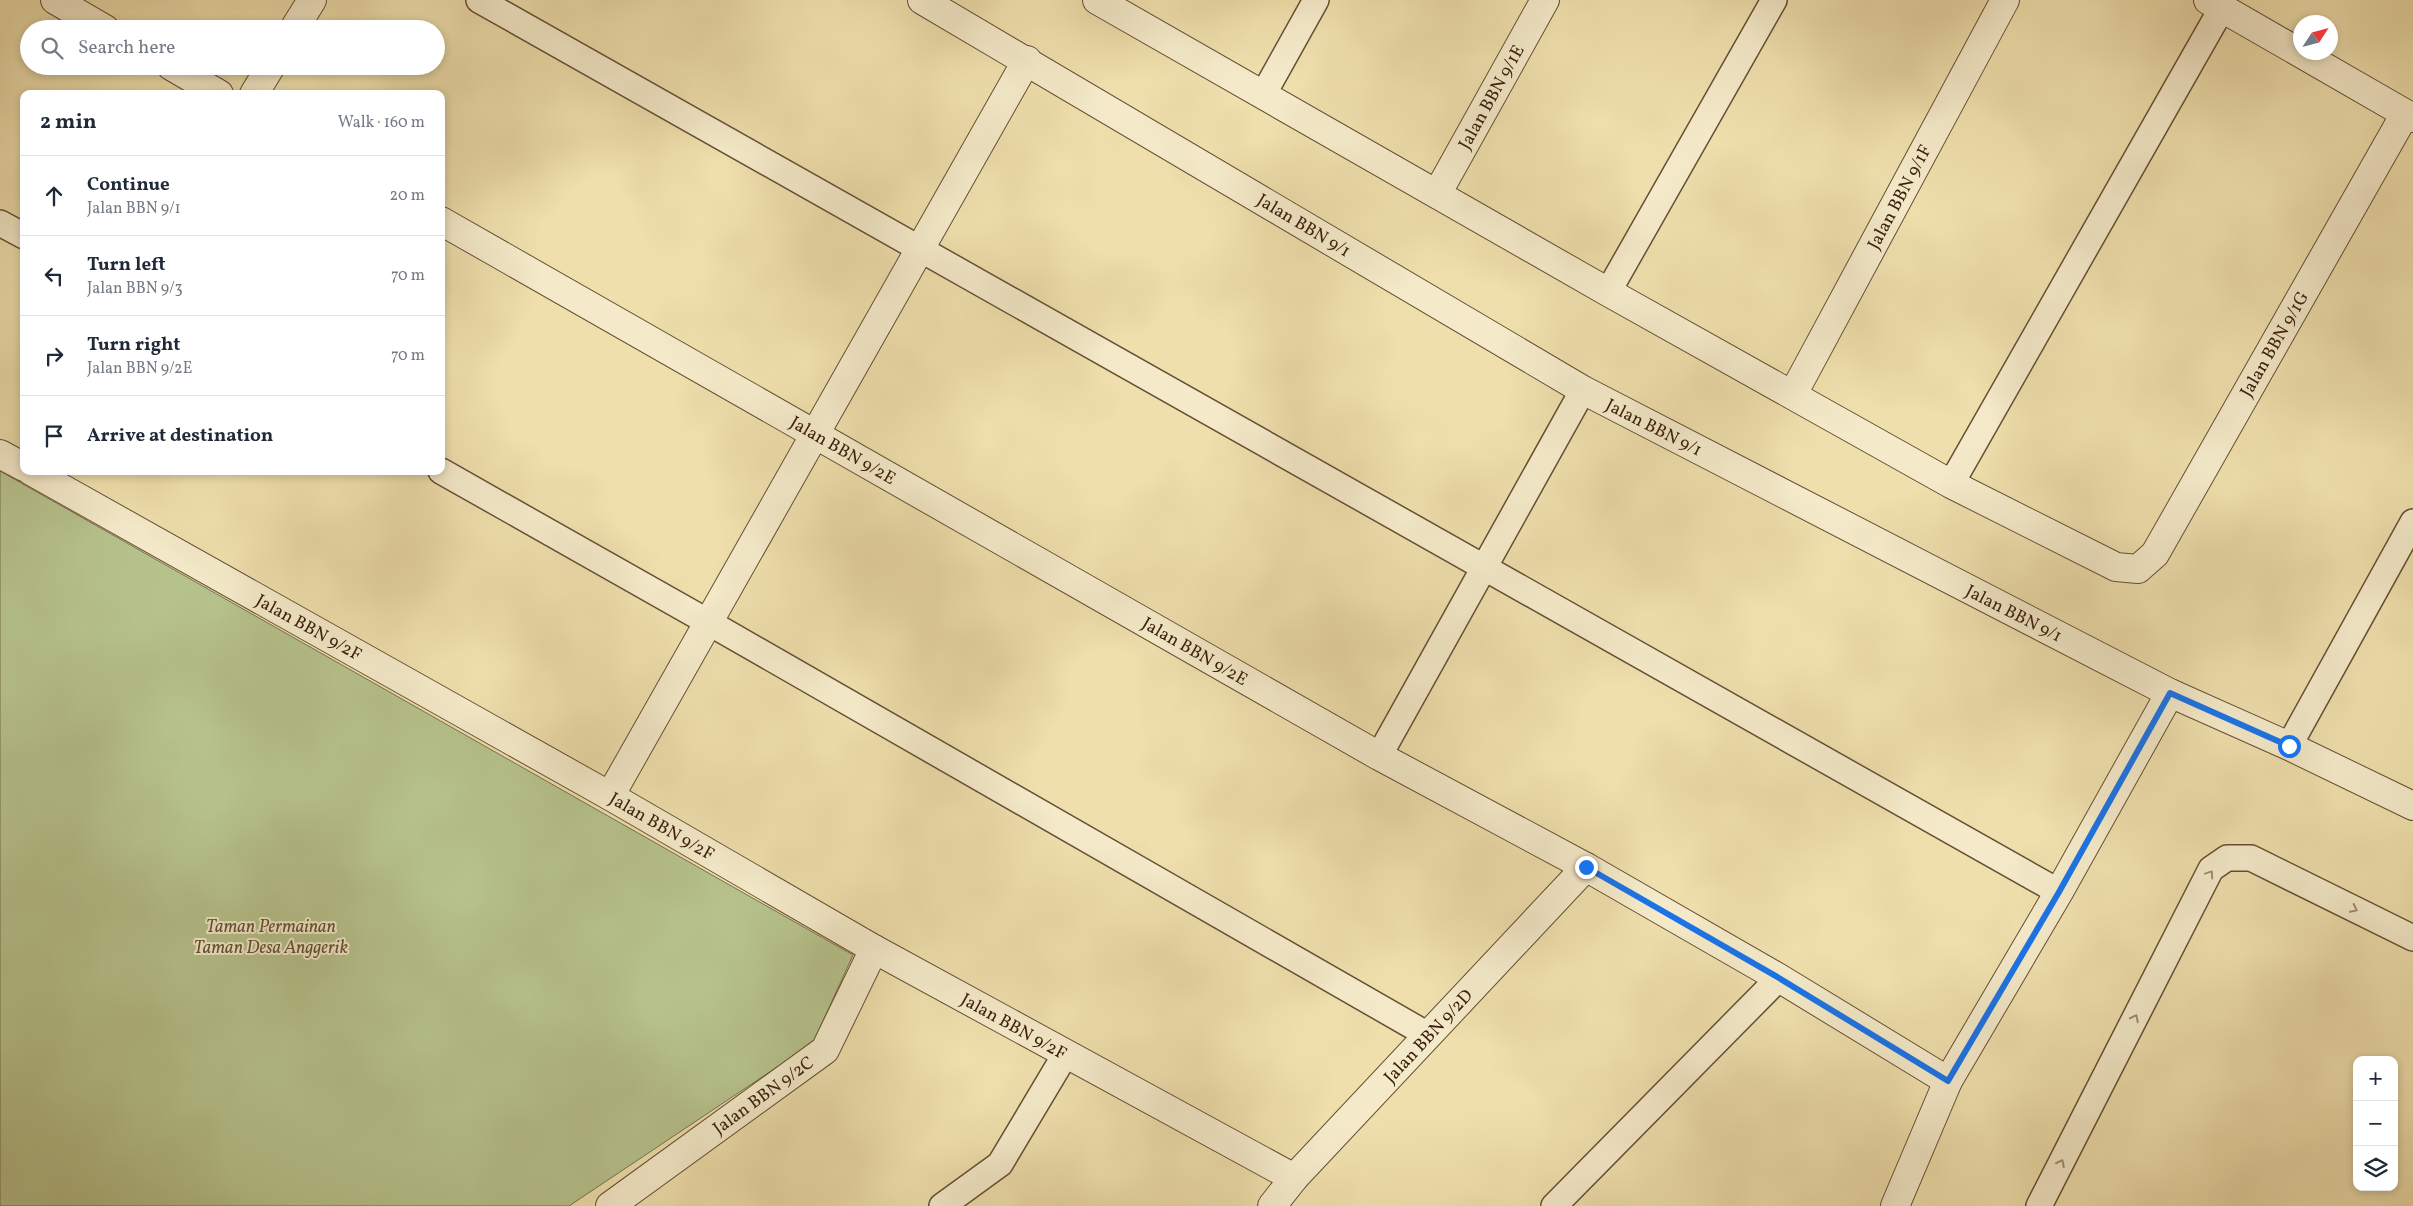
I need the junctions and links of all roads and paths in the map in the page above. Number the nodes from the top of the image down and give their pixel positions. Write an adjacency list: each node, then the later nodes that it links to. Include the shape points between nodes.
1 (55, 0): 11 (street)
2 (312, 0): 12 (street)
3 (479, 0): 24 (lane)
4 (922, 0): 13 (street, Jalan BBN 9/1)
5 (1097, 0): 18 (street)
6 (1316, 0): 18 (lane)
7 (1545, 0): 20 (street, Jalan BBN 9/1E)
8 (1774, 0): 25 (lane)
9 (2005, 0): 27 (street, Jalan BBN 9/1F)
10 (2215, 4): 19 (street); 33 (lane)
11 (89, 20)
12 (300, 20)
13 (1027, 60): 24 (street); 26 (street, Jalan BBN 9/1)
14 (186, 75): 16 (street)
15 (266, 75): 17 (street)
16 (212, 90)
17 (256, 90)
18 (1262, 95): 20 (street)
19 (2409, 116): 33 (street, Jalan BBN 9/1G, via 2155,554 2138,569 2116,567)
20 (1437, 194): 25 (street)
21 (445, 222): 28 (street, Jalan BBN 9/2E)
22 (0, 223): 23 (lane)
23 (20, 234)
24 (919, 248): 28 (street); 35 (lane)
25 (1608, 292): 27 (street)
26 (1583, 390): 35 (lane); 37 (street, Jalan BBN 9/1)
27 (1794, 394): 33 (street)
28 (814, 434): 36 (street); 39 (street, Jalan BBN 9/2E)
29 (0, 454): 30 (street, Jalan BBN 9/2F)
30 (20, 464)
31 (445, 473): 36 (lane)
32 (41, 475): 40 (street, Jalan BBN 9/2F)
33 (1952, 484)
34 (2413, 522): 38 (lane)
35 (1484, 567): 39 (lane); 43 (lane)
36 (708, 622): 40 (street); 47 (lane)
37 (2170, 693): 38 (street, Jalan BBN 9/1); 43 (street)
38 (2289, 746): 41 (street, Jalan BBN 9/1)
39 (1379, 756): 42 (street, Jalan BBN 9/2E)
40 (610, 796): 45 (street, Jalan BBN 9/2F)
41 (2413, 806)
42 (1586, 867): 46 (street, Jalan BBN 9/2E); 47 (street, Jalan BBN 9/2D)
43 (2059, 892): 49 (street)
44 (2413, 938): 56 (lane, one-way to 44, via 2211,869 2228,858 2251,858)
45 (874, 949): 48 (street, Jalan BBN 9/2F); 51 (street, Jalan BBN 9/2C, via 825,1050)
46 (1779, 978): 49 (street, Jalan BBN 9/2E); 54 (lane)
47 (1428, 1035): 50 (street, Jalan BBN 9/2D)
48 (1065, 1055): 50 (street, Jalan BBN 9/2F); 52 (lane, via 1000,1164)
49 (1948, 1081): 55 (street)
50 (1294, 1178): 53 (street, Jalan BBN 9/2D)
51 (610, 1206)
52 (942, 1206)
53 (1272, 1206)
54 (1554, 1206)
55 (1895, 1206)
56 (2039, 1206)

